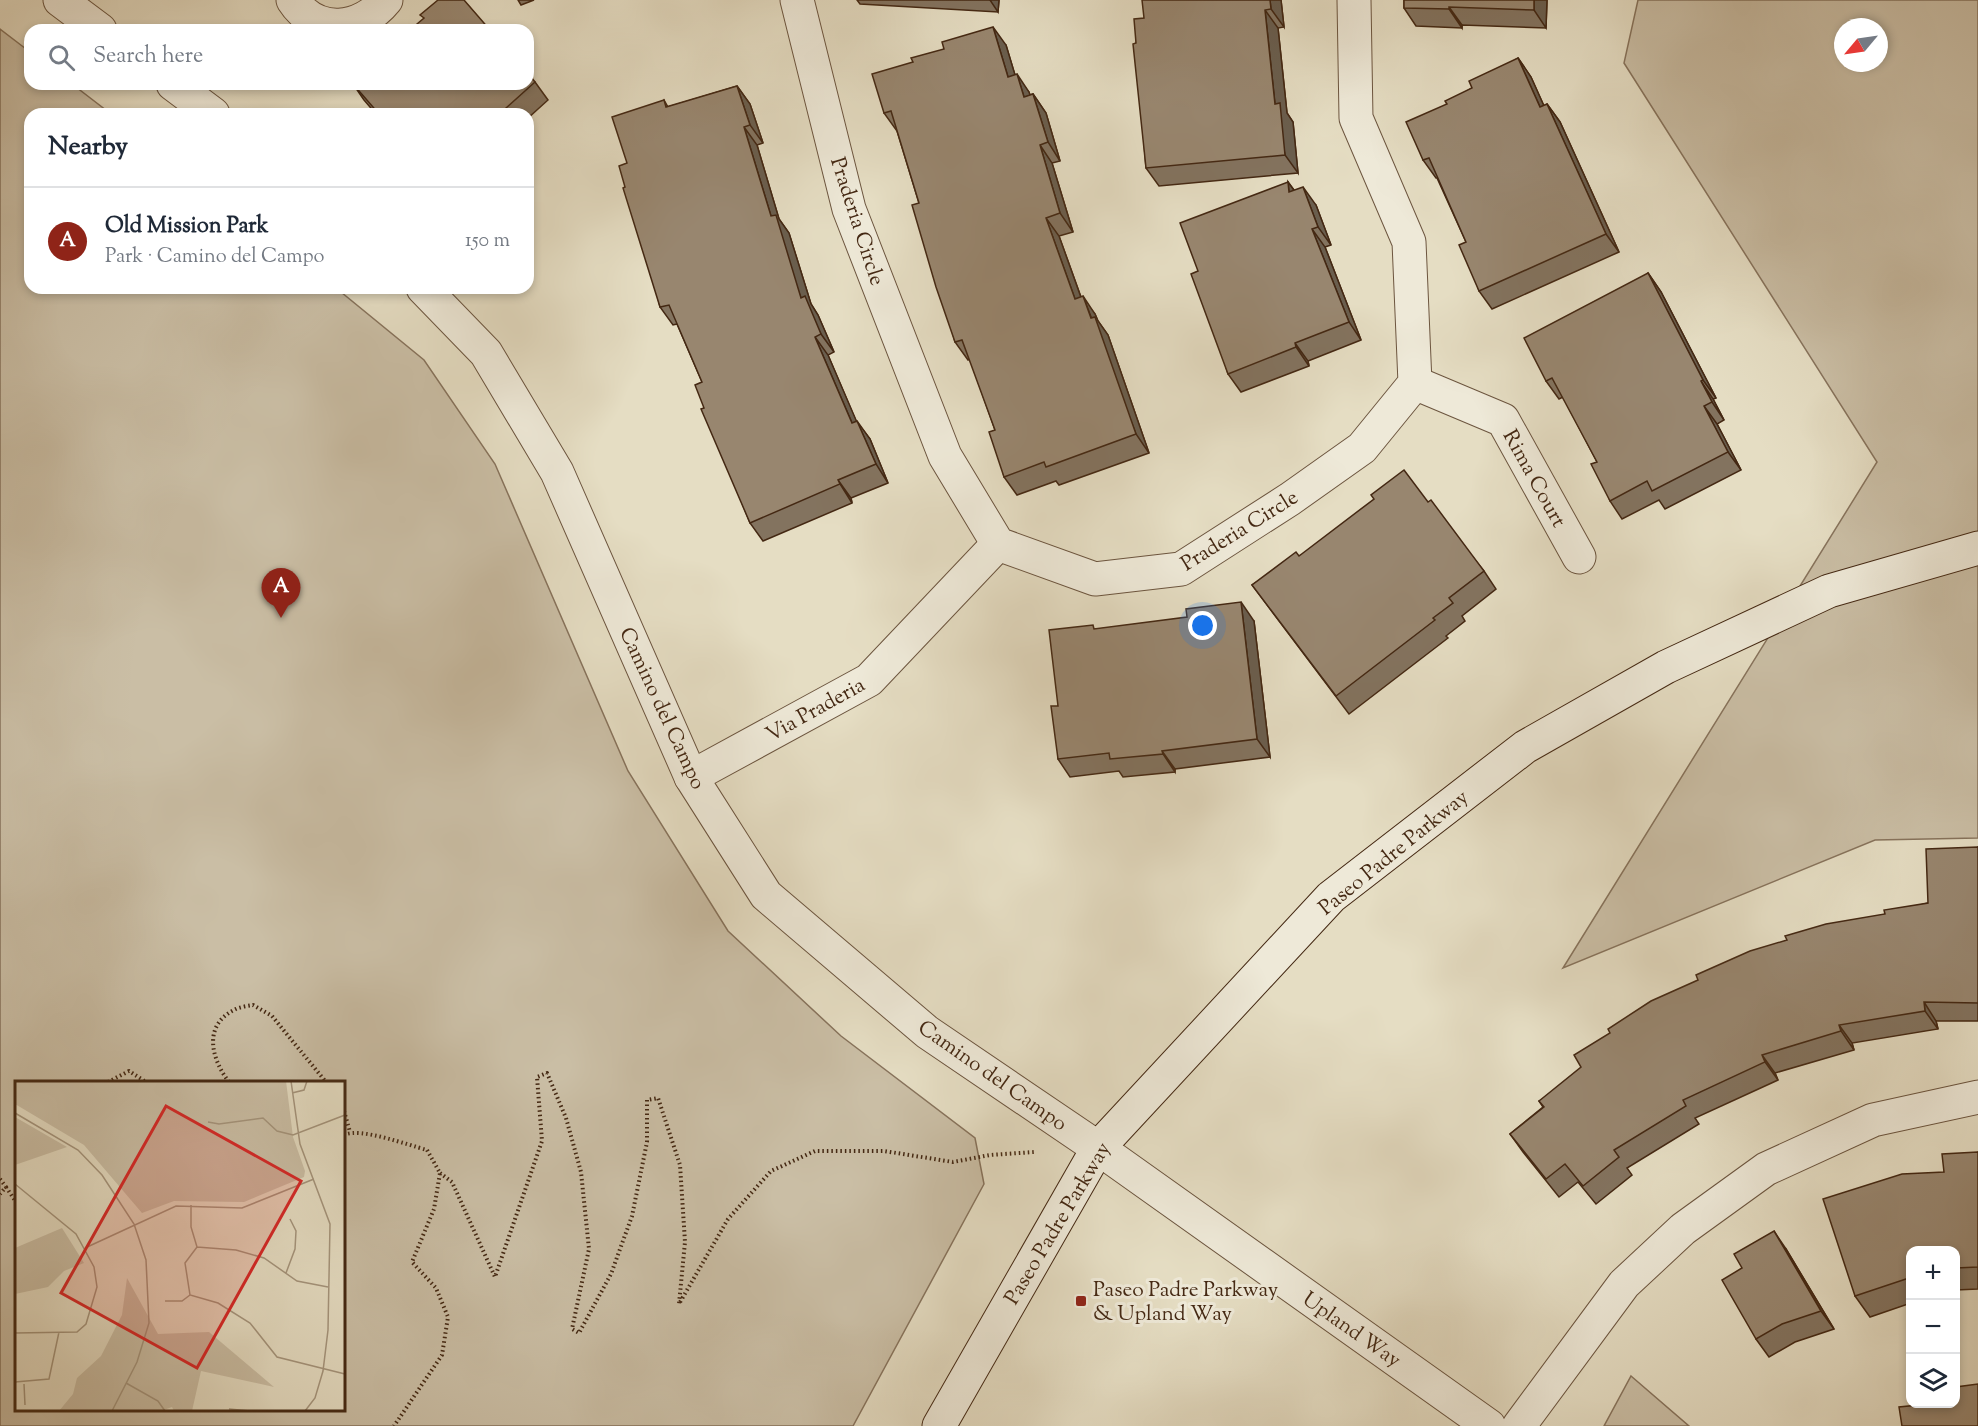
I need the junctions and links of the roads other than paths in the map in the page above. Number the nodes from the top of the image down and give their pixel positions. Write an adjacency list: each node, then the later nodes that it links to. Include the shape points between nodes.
1 (60, 0): 6 (street)
2 (293, 0): 7 (street, via 308,16)
3 (386, 0): 8 (street, via 362,21)
4 (797, 0): 13 (street, Praderia Circle, via 849,209 945,456)
5 (1354, 0): 12 (street, via 1356,118 1409,242)
6 (92, 24)
7 (325, 24)
8 (348, 24)
9 (181, 90): 10 (street)
10 (205, 108)
11 (429, 294): 16 (street, Camino del Campo, via 486,353 557,472)
12 (1415, 383): 13 (street, Praderia Circle, via 1362,448 1181,569 1095,579); 15 (street, Rima Court, via 1503,420)
13 (998, 544): 16 (street, Via Praderia, via 869,680)
14 (1978, 548): 18 (street, Paseo Padre Parkway, via 1829,591 1666,667 1525,747 1331,897)
15 (1579, 557)
16 (691, 777): 18 (street, Camino del Campo, via 766,895 927,1032)
17 (1978, 1097): 21 (street, via 1873,1120 1766,1168 1683,1229 1624,1284)
18 (1098, 1148): 19 (street, Paseo Padre Parkway); 20 (street, Upland Way)
19 (939, 1426)
20 (1489, 1426)
21 (1519, 1426)

